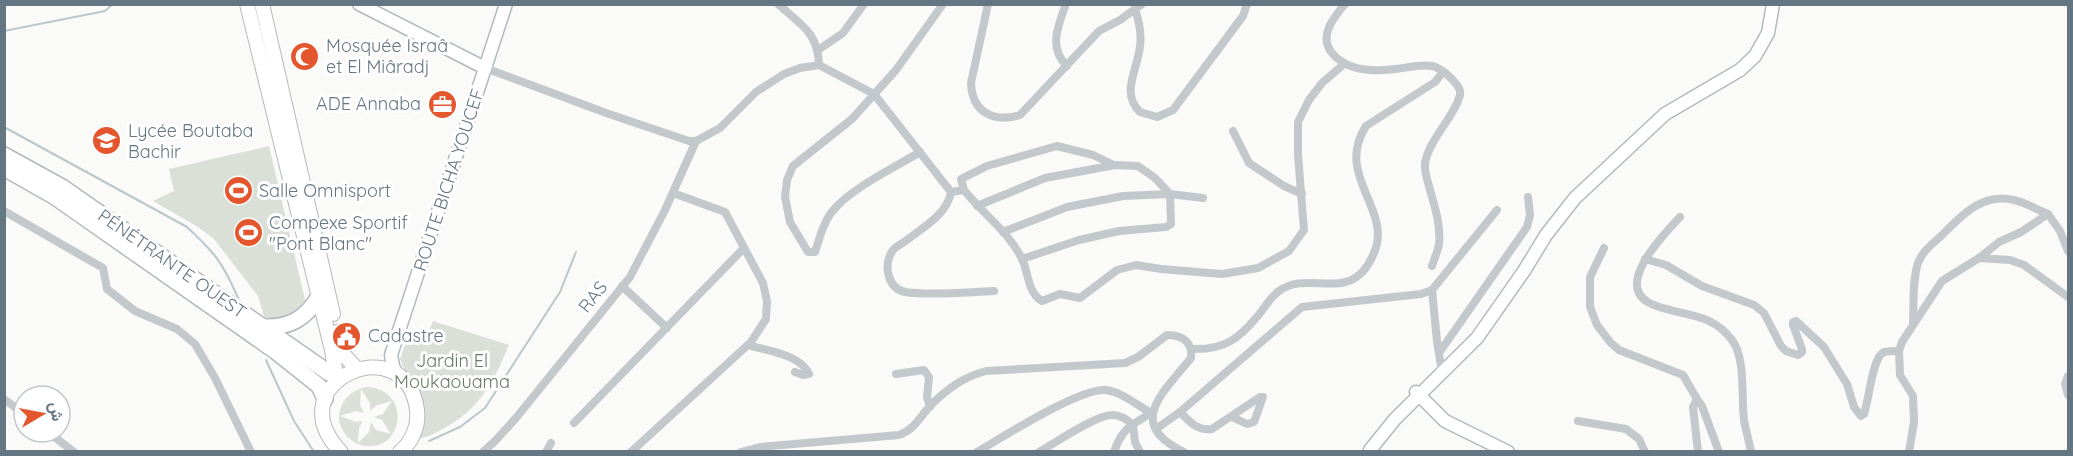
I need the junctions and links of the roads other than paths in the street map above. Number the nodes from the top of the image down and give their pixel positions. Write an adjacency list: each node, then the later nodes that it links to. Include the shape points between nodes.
1 (247, 4): 50 (main road)
2 (262, 4): 63 (main road, via 341,349)
3 (359, 4): 18 (main road)
4 (506, 4): 18 (main road, ROUTE BICHA YOUCEF)
5 (778, 4): 14 (street, via 813,37)
6 (864, 4): 14 (street, via 843,33)
7 (943, 4): 20 (street)
8 (988, 4): 17 (street, via 971,83 972,96 980,109 994,117 1020,115)
9 (1066, 4): 17 (street, via 1055,48)
10 (1247, 4): 13 (street, via 1243,16 1173,110 1157,117 1140,112 1132,103 1131,86 1141,34)
11 (1345, 4): 15 (street, via 1329,27 1327,39 1330,51)
12 (1773, 4): 55 (main road, via 1768,33 1755,56 1740,70 1665,114 1575,198)
13 (1138, 7): 17 (street, via 1099,31)
14 (818, 50): 16 (street)
15 (1344, 64): 19 (street, via 1360,70 1420,65); 31 (street, via 1322,83 1298,122)
16 (819, 65): 20 (street); 22 (street, via 800,68 775,80 756,92 720,128)
17 (1066, 66)
18 (485, 68): 22 (street); 60 (main road, ROUTE BICHA YOUCEF)
19 (1443, 72): 46 (street, via 1460,94 1425,163 1438,219 1439,244); 57 (street, via 1435,82 1366,126 1360,136 1355,158 1357,170 1378,230 1375,252 1364,270 1340,284 1287,286 1232,342 1206,350)
20 (874, 94): 23 (street); 23 (street, via 852,119 794,166 787,180 785,197 790,222 808,252 814,252 829,214 838,205)
21 (1233, 131): 31 (street, via 1249,163)
22 (696, 141): 29 (street, RAS)
23 (920, 152): 28 (street)
24 (4, 155): 53 (highway, PÉNÉTRANTE OUEST, via 62,187)
25 (1115, 165): 27 (street, via 1057,146 987,166 961,179); 30 (street, via 1138,166); 34 (street, via 1045,178)
26 (4, 168): 71 (highway, PÉNÉTRANTE OUEST, via 55,198 275,351 319,386)
27 (964, 190): 28 (street); 34 (street)
28 (951, 192): 49 (street, via 950,201 940,214 893,250 887,268 891,283 902,291 917,293)
29 (673, 193): 40 (street, via 725,212); 47 (street, RAS)
30 (1170, 194): 33 (street); 39 (street, via 1123,196 1067,207); 44 (street, via 1170,224 1166,227 1109,233)
31 (1302, 194): 44 (street, via 1304,230 1289,251 1258,268 1222,274 1136,265 1117,270 1080,298 1060,294 1042,301 1032,291)
32 (1528, 197): 59 (street, via 1527,227)
33 (1203, 198)
34 (977, 206): 39 (street)
35 (1497, 210): 48 (street)
36 (4, 211): 83 (street, via 103,268 107,289 135,311 177,329 195,344)
37 (2048, 214): 42 (street); 43 (street); 52 (street, via 2014,200 1993,198 1977,204 1956,220 1918,262)
38 (1680, 217): 45 (street)
39 (1003, 232): 44 (street)
40 (744, 248): 54 (street); 56 (street, via 763,283 767,301 766,319)
41 (1604, 248): 72 (street, via 1589,285 1590,307 1597,325 1619,350 1683,375)
42 (2068, 251)
43 (1979, 258): 51 (street, via 2024,265); 52 (street, via 1942,281)
44 (1022, 259)
45 (1645, 259): 58 (street, via 1754,305 1764,313 1781,346 1798,355 1802,349 1793,322 1796,321 1824,347 1861,416 1868,404 1876,359 1884,352); 98 (street, via 1638,276 1642,298 1653,305 1708,319 1732,340 1739,353 1744,421)
46 (1432, 266)
47 (622, 286): 54 (street); 86 (street, RAS, via 516,418)
48 (1432, 290): 59 (street); 74 (street, via 1302,307)
49 (994, 291)
50 (319, 296): 53 (highway, via 302,318 277,328); 68 (main road)
51 (2068, 297)
52 (1913, 325): 58 (street)
53 (263, 327): 68 (highway, PÉNÉTRANTE OUEST)
54 (667, 327): 78 (street)
55 (1483, 330): 62 (main road); 69 (main road)
56 (748, 345): 64 (street, via 792,358 808,374); 87 (street)
57 (1192, 349): 73 (street, via 1182,338 1167,335 1125,363 986,371 951,387); 75 (street, via 1191,358)
58 (1899, 351): 99 (street, via 1900,375 1913,396)
59 (1439, 353): 62 (street)
60 (391, 355): 61 (main road); 66 (main road)
61 (377, 367): 63 (main road); 66 (main road)
62 (1441, 367): 69 (main road)
63 (357, 369): 68 (main road)
64 (795, 372)
65 (896, 374): 73 (street, via 924,370 929,377)
66 (397, 375): 81 (main road, via 408,386 418,413)
67 (2068, 376): 70 (street)
68 (338, 378): 71 (main road)
69 (1416, 395): 82 (main road, via 1385,424); 94 (main road, via 1447,429)
70 (2068, 395)
71 (325, 399): 84 (main road, via 325,428)
72 (1697, 399): 96 (street, via 1693,407); 97 (street)
73 (930, 407): 88 (street, via 914,427 899,435)
74 (1180, 412): 76 (street, via 1204,430); 80 (street)
75 (1151, 413): 79 (street); 80 (street); 89 (street, via 1114,392 1091,392)
76 (1232, 417)
77 (1578, 421): 95 (street, via 1626,429 1639,439)
78 (574, 423)
79 (1133, 425): 90 (street, via 1117,415 1105,416); 91 (street, via 1120,434); 92 (street)
80 (1156, 429): 93 (street, via 1166,442)
81 (412, 446): 85 (main road)
82 (1369, 451)
83 (251, 452)
84 (341, 452)
85 (400, 452)
86 (483, 452)
87 (632, 452)
88 (741, 452)
89 (977, 452)
90 (1039, 452)
91 (1114, 452)
92 (1140, 452)
93 (1184, 452)
94 (1508, 452)
95 (1646, 452)
96 (1698, 452)
97 (1719, 452)
98 (1751, 452)
99 (1909, 452)

